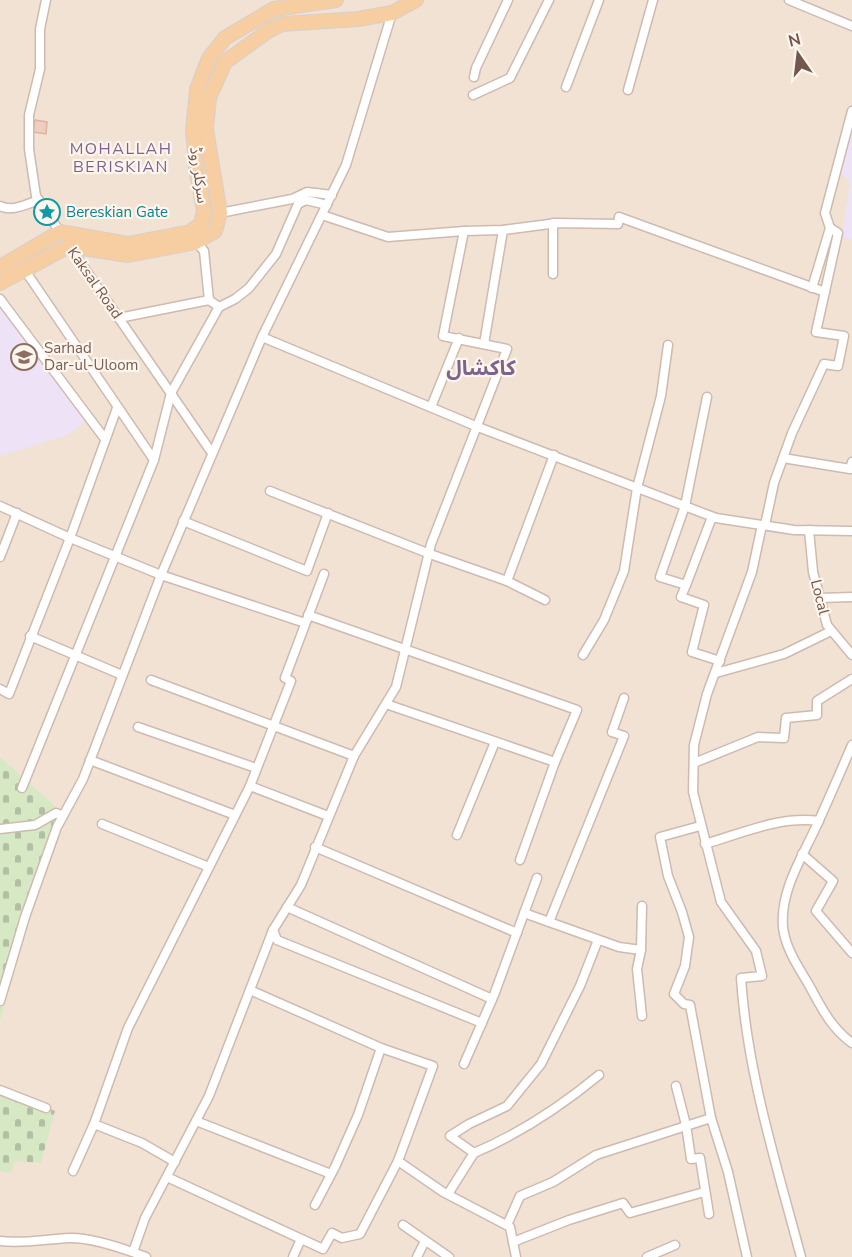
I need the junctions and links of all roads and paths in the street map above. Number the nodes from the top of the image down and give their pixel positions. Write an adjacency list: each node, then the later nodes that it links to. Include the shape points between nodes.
1 (46, 0): 19 (street, via 40,29 40,69 29,115 30,157)
2 (336, 0): 9 (main road, سرکلر روڈ)
3 (417, 0): 10 (main road)
4 (508, 0): 13 (street)
5 (549, 0): 16 (street, via 510,78)
6 (599, 0): 14 (street)
7 (653, 0): 15 (street)
8 (789, 0): 12 (street)
9 (273, 9): 11 (main road); 29 (main road, سرکلر روڈ, via 225,38 209,58 198,86 193,130 204,211)
10 (392, 13): 11 (main road); 18 (street, via 346,165)
11 (282, 24): 22 (main road, via 225,62 209,98 206,129)
12 (852, 26)
13 (474, 77)
14 (566, 87)
15 (628, 90)
16 (473, 95)
17 (852, 111): 25 (street, via 825,213)
18 (332, 195): 20 (street); 22 (street, via 307,192 292,199)
19 (39, 200): 21 (street, via 15,208); 28 (street)
20 (327, 205): 23 (street); 39 (street, via 306,200 298,204 276,254 249,288)
21 (0, 206)
22 (220, 213): 29 (main road, via 214,231)
23 (322, 215): 27 (street, via 388,237); 41 (street)
24 (553, 223): 26 (street); 33 (street); 35 (street, via 618,224 619,217)
25 (830, 228): 35 (street); 36 (street, via 838,233)
26 (503, 230): 27 (street); 43 (street)
27 (464, 231): 42 (street, via 443,336)
28 (60, 232): 29 (main road, via 128,244); 30 (main road, Kaksal Road); 31 (main road)
29 (193, 237): 30 (main road, via 128,255); 38 (street, via 204,251)
30 (69, 246): 32 (main road); 40 (street, Kaksal Road)
31 (0, 267)
32 (24, 269): 34 (main road); 48 (street)
33 (553, 274)
34 (0, 283)
35 (812, 288): 36 (street)
36 (825, 292): 53 (street, via 816,332 844,336 838,366 824,364)
37 (0, 299): 50 (street)
38 (209, 300): 39 (street); 40 (street)
39 (219, 307): 45 (street)
40 (119, 318): 45 (street, Kaksal Road)
41 (262, 337): 47 (street); 51 (street)
42 (459, 338): 43 (street); 47 (street)
43 (484, 344): 49 (street, via 507,349)
44 (668, 345): 56 (street, via 661,396)
45 (171, 393): 51 (street, Kaksal Road); 54 (street)
46 (707, 397): 59 (street)
47 (431, 407): 49 (street)
48 (117, 408): 50 (street); 54 (street)
49 (478, 427): 52 (street); 68 (street)
50 (105, 439): 67 (street)
51 (212, 453): 63 (street)
52 (554, 455): 56 (street); 73 (street)
53 (783, 458): 55 (street, via 850,469); 64 (street)
54 (154, 460): 70 (street)
55 (852, 462)
56 (637, 488): 59 (street); 82 (street, via 624,571 604,620)
57 (270, 491): 61 (street)
58 (0, 506): 60 (street)
59 (685, 506): 62 (street); 74 (street, via 660,577)
60 (17, 513): 67 (street); 69 (street)
61 (328, 513): 63 (street, via 307,571); 68 (street)
62 (712, 517): 64 (street); 74 (street)
63 (183, 521): 72 (street)
64 (764, 525): 65 (street); 85 (street, via 752,572)
65 (809, 530): 66 (street); 76 (street, Local)
66 (852, 531)
67 (70, 538): 70 (street); 80 (street)
68 (430, 554): 73 (street); 81 (street)
69 (0, 557)
70 (117, 557): 72 (street); 84 (street)
71 (324, 574): 78 (street)
72 (161, 575): 78 (street); 87 (street)
73 (507, 581): 77 (street)
74 (686, 585): 85 (street, via 681,597 704,605 692,652)
75 (852, 597): 76 (street)
76 (820, 598): 79 (street, Local)
77 (545, 600)
78 (307, 619): 81 (street); 93 (street, via 285,678 291,681)
79 (831, 631): 83 (street, Local); 86 (street, via 784,654)
80 (30, 636): 84 (street); 90 (street, via 9,694)
81 (405, 650): 92 (street, via 396,687); 99 (street, via 578,710)
82 (583, 655)
83 (852, 655)
84 (75, 656): 87 (street); 103 (street)
85 (720, 661): 86 (street)
86 (716, 673): 100 (street, via 694,745)
87 (122, 675): 98 (street)
88 (852, 679): 100 (street, via 816,701 817,715 786,718 784,738 758,737)
89 (151, 680): 93 (street)
90 (0, 689)
91 (624, 698): 121 (street, via 612,732 624,736)
92 (386, 704): 95 (street); 97 (street)
93 (273, 725): 97 (street); 101 (street)
94 (138, 727): 101 (street)
95 (495, 742): 99 (street); 111 (street)
96 (852, 745): 107 (street)
97 (354, 756): 106 (street)
98 (90, 760): 104 (street); 105 (street)
99 (555, 762): 115 (street)
100 (694, 763): 109 (street, via 693,792)
101 (256, 768): 102 (street)
102 (250, 786): 104 (street); 106 (street)
103 (22, 788)
104 (235, 815): 116 (street)
105 (63, 816): 110 (street, via 56,813 35,825); 129 (street, via 25,917)
106 (328, 816): 113 (street)
107 (819, 821): 112 (street, via 772,823); 114 (street)
108 (102, 824): 116 (street)
109 (700, 826): 112 (street); 139 (street, via 660,837 668,876 689,937 686,966 674,994 690,1005)
110 (0, 829)
111 (457, 835)
112 (705, 844): 168 (street, via 721,902 756,951 762,976 741,978 743,1007 755,1077)
113 (315, 847): 119 (street, via 301,885); 123 (street)
114 (802, 854): 126 (street, via 833,881 816,911); 132 (street, via 785,899 783,928 792,954 825,1015)
115 (520, 860)
116 (209, 867): 141 (street, via 128,1028)
117 (537, 878): 120 (street)
118 (642, 906): 125 (street)
119 (287, 907): 122 (street); 128 (street)
120 (524, 914): 121 (street); 123 (street)
121 (549, 922): 124 (street)
122 (273, 930): 127 (street); 131 (street, via 277,940)
123 (517, 933): 128 (street)
124 (598, 940): 125 (street); 143 (street, via 541,1064 507,1106 450,1136)
125 (641, 950): 130 (street, via 637,969)
126 (852, 953)
127 (250, 990): 133 (street); 140 (street)
128 (492, 999): 131 (street)
129 (0, 1001)
130 (642, 1016)
131 (482, 1023): 134 (street)
132 (852, 1043)
133 (381, 1048): 144 (street, via 433,1066); 147 (street, via 358,1115)
134 (464, 1064)
135 (599, 1076): 143 (street, via 559,1107)
136 (676, 1086): 142 (street)
137 (0, 1090): 138 (street)
138 (46, 1108)
139 (711, 1118): 142 (street); 167 (street)
140 (196, 1121): 145 (street); 147 (street)
141 (94, 1124): 145 (street, via 142,1143); 146 (street)
142 (686, 1125): 149 (street, via 691,1159 700,1158); 154 (street, via 596,1155 553,1182 520,1196)
143 (474, 1153): 150 (street)
144 (398, 1161): 150 (street); 155 (street, via 360,1234 342,1238 332,1233 323,1249)
145 (175, 1162): 148 (street)
146 (73, 1172)
147 (331, 1174): 151 (street)
148 (167, 1177): 155 (street); 160 (street, via 145,1218)
149 (704, 1192): 152 (street); 158 (street, via 630,1213 623,1203)
150 (448, 1194): 154 (street)
151 (315, 1204)
152 (709, 1214)
153 (403, 1225): 157 (street)
154 (507, 1226): 158 (street)
155 (301, 1239): 162 (street)
156 (0, 1240): 160 (street, via 16,1243 72,1238)
157 (425, 1240): 163 (street); 164 (street)
158 (513, 1242): 165 (street)
159 (675, 1245): 166 (street)
160 (133, 1252): 161 (street)
161 (146, 1257)
162 (293, 1257)
163 (417, 1257)
164 (449, 1257)
165 (516, 1257)
166 (647, 1257)
167 (747, 1257)
168 (801, 1257)

